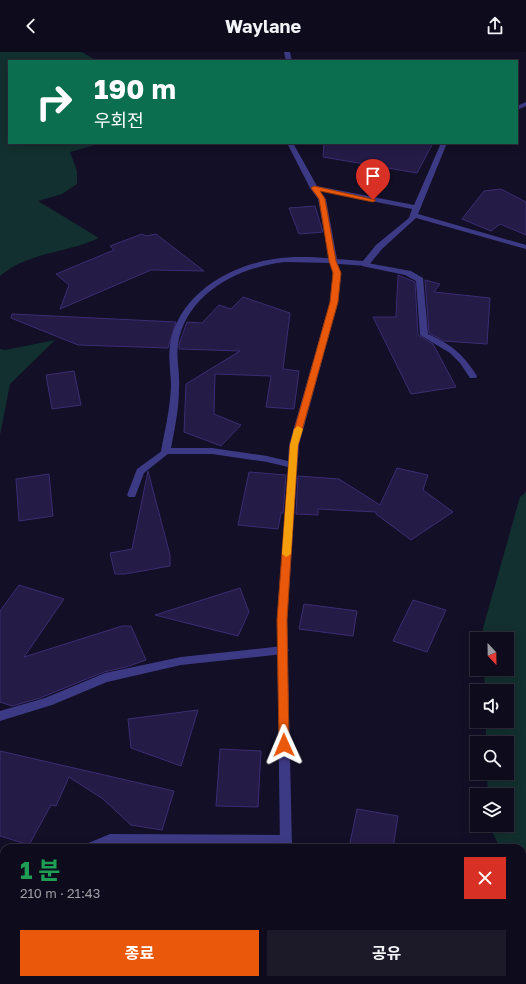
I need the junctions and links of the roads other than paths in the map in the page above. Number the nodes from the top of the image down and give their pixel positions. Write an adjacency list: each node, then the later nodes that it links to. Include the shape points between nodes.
1 (291, 144): 3 (street)
2 (444, 144): 4 (street)
3 (314, 188): 4 (street); 6 (street, via 322,199)
4 (415, 211): 5 (street); 7 (street, via 412,219 379,247)
5 (526, 247)
6 (333, 261): 7 (street); 9 (street, via 262,263 216,284 197,298 175,339 175,387); 10 (street, via 337,273 334,302 294,445)
7 (365, 264): 8 (street, via 408,273 420,280 424,336 448,346 463,360)
8 (473, 376)
9 (166, 451): 10 (street, via 212,451); 11 (street, via 140,471)
10 (292, 465): 12 (street, via 282,620)
11 (132, 496)
12 (283, 650): 13 (street, via 181,661 105,678 48,702); 15 (street)
13 (0, 716)
14 (100, 844): 15 (street, via 110,840)
15 (286, 844)

